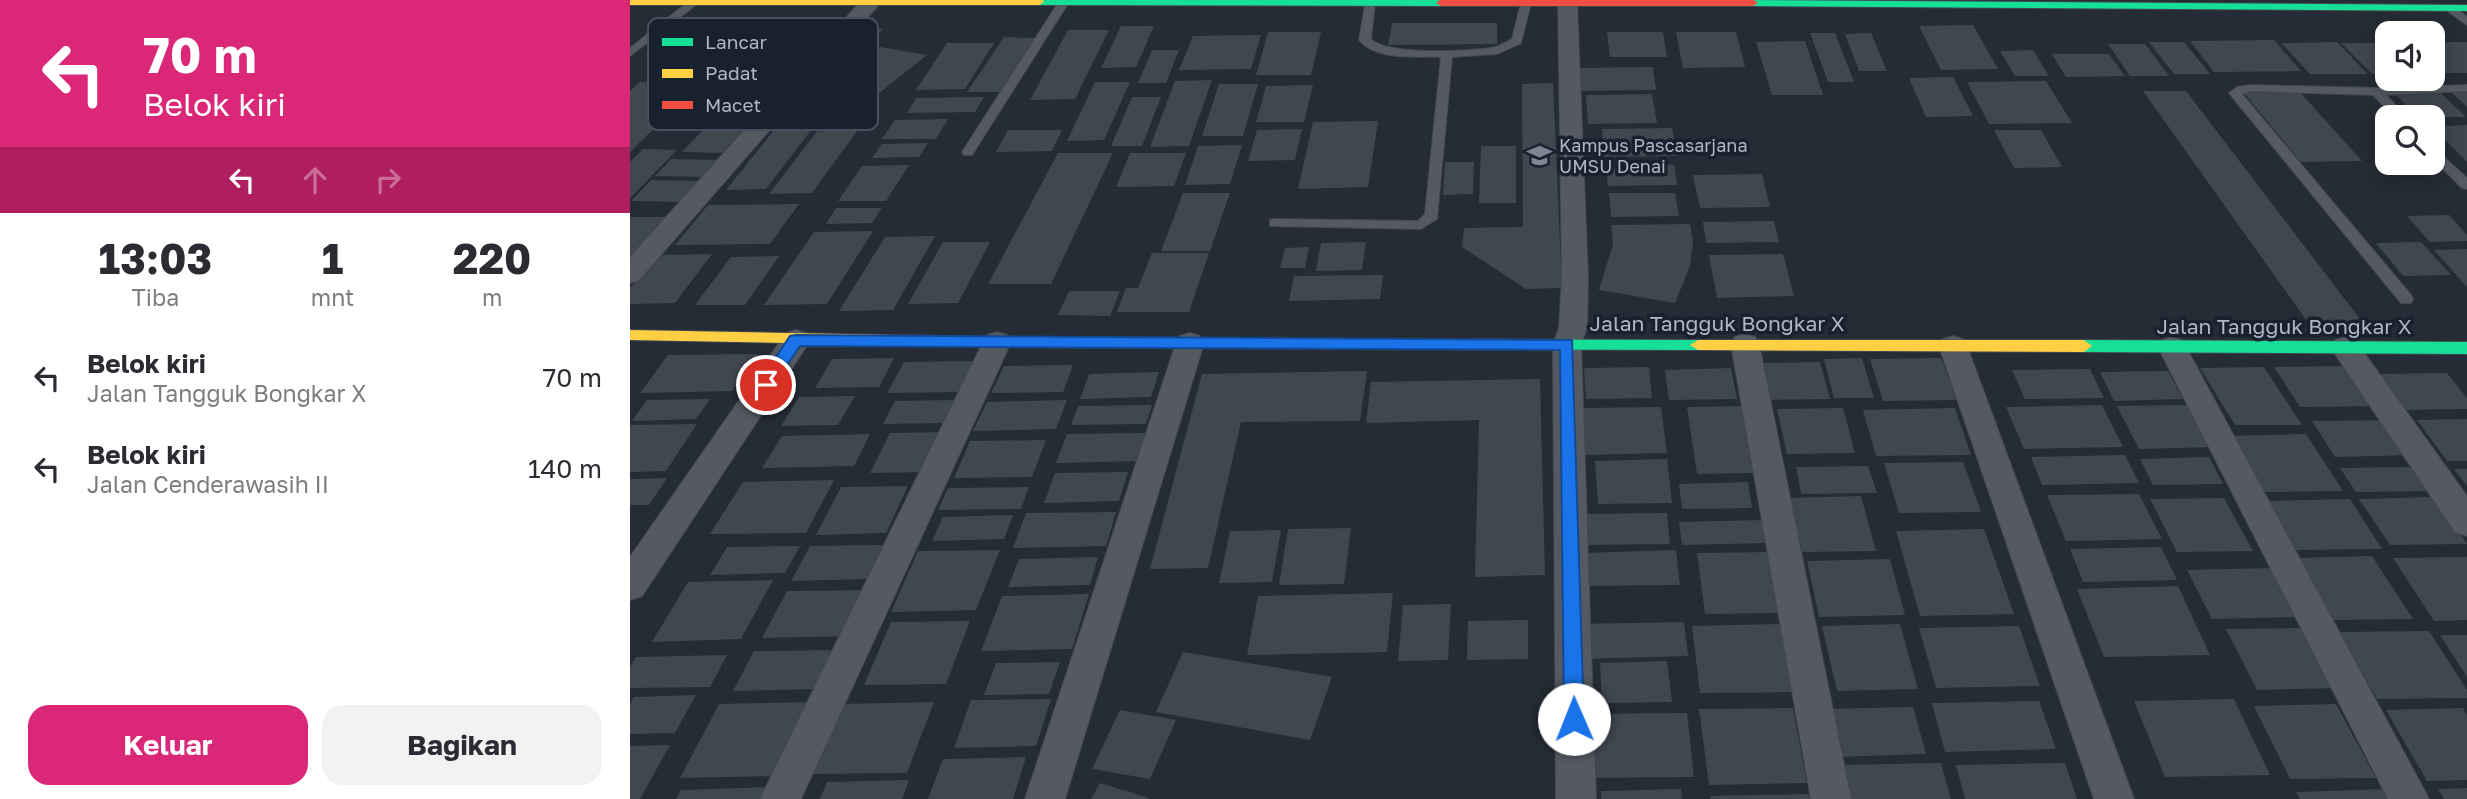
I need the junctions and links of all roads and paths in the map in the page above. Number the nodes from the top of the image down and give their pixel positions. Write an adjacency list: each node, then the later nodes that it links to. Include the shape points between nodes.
1 (762, 1): 2 (main road); 11 (main road)
2 (872, 1): 3 (main road); 15 (street)
3 (1060, 1): 7 (main road); 24 (lane)
4 (1477, 1): 7 (main road); 8 (main road)
5 (1857, 1): 9 (main road); 10 (main road)
6 (630, 2): 11 (main road)
7 (1370, 2): 19 (lane, via 1365,40 1372,47)
8 (1526, 2): 9 (main road); 19 (lane, via 1517,41 1497,51)
9 (1567, 2): 31 (street, via 1575,300)
10 (2074, 3): 12 (main road)
11 (692, 4): 14 (lane)
12 (2332, 4): 13 (main road)
13 (2459, 8): 16 (lane)
14 (674, 18)
15 (857, 18)
16 (2467, 22)
17 (648, 39): 18 (lane)
18 (630, 53)
19 (1447, 54): 27 (lane, via 1432,216 1421,225)
20 (2467, 88): 21 (lane)
21 (2376, 92): 22 (lane); 29 (lane, via 2251,88 2235,93)
22 (2389, 105)
23 (758, 130): 28 (street)
24 (968, 152)
25 (2445, 163): 26 (lane)
26 (2467, 185)
27 (1275, 223)
28 (630, 274)
29 (2406, 299)
30 (630, 335): 32 (main road, Jalan Tangguk Bongkar X)
31 (1570, 336): 34 (main road, Jalan Tangguk Bongkar X); 35 (main road, Jalan Tangguk Bongkar X); 44 (street)
32 (796, 340): 33 (main road, Jalan Tangguk Bongkar X); 41 (street)
33 (997, 342): 34 (main road, Jalan Tangguk Bongkar X); 42 (street)
34 (1190, 343): 43 (street)
35 (1745, 344): 36 (main road, Jalan Tangguk Bongkar X); 45 (street)
36 (1953, 346): 37 (main road, Jalan Tangguk Bongkar X); 46 (street)
37 (2172, 346): 38 (main road, Jalan Tangguk Bongkar X); 47 (street)
38 (2345, 347): 39 (main road, Jalan Tangguk Bongkar X); 40 (street)
39 (2467, 348)
40 (2467, 522)
41 (630, 585)
42 (780, 799)
43 (1045, 799)
44 (1576, 799)
45 (1831, 799)
46 (2114, 799)
47 (2409, 799)

